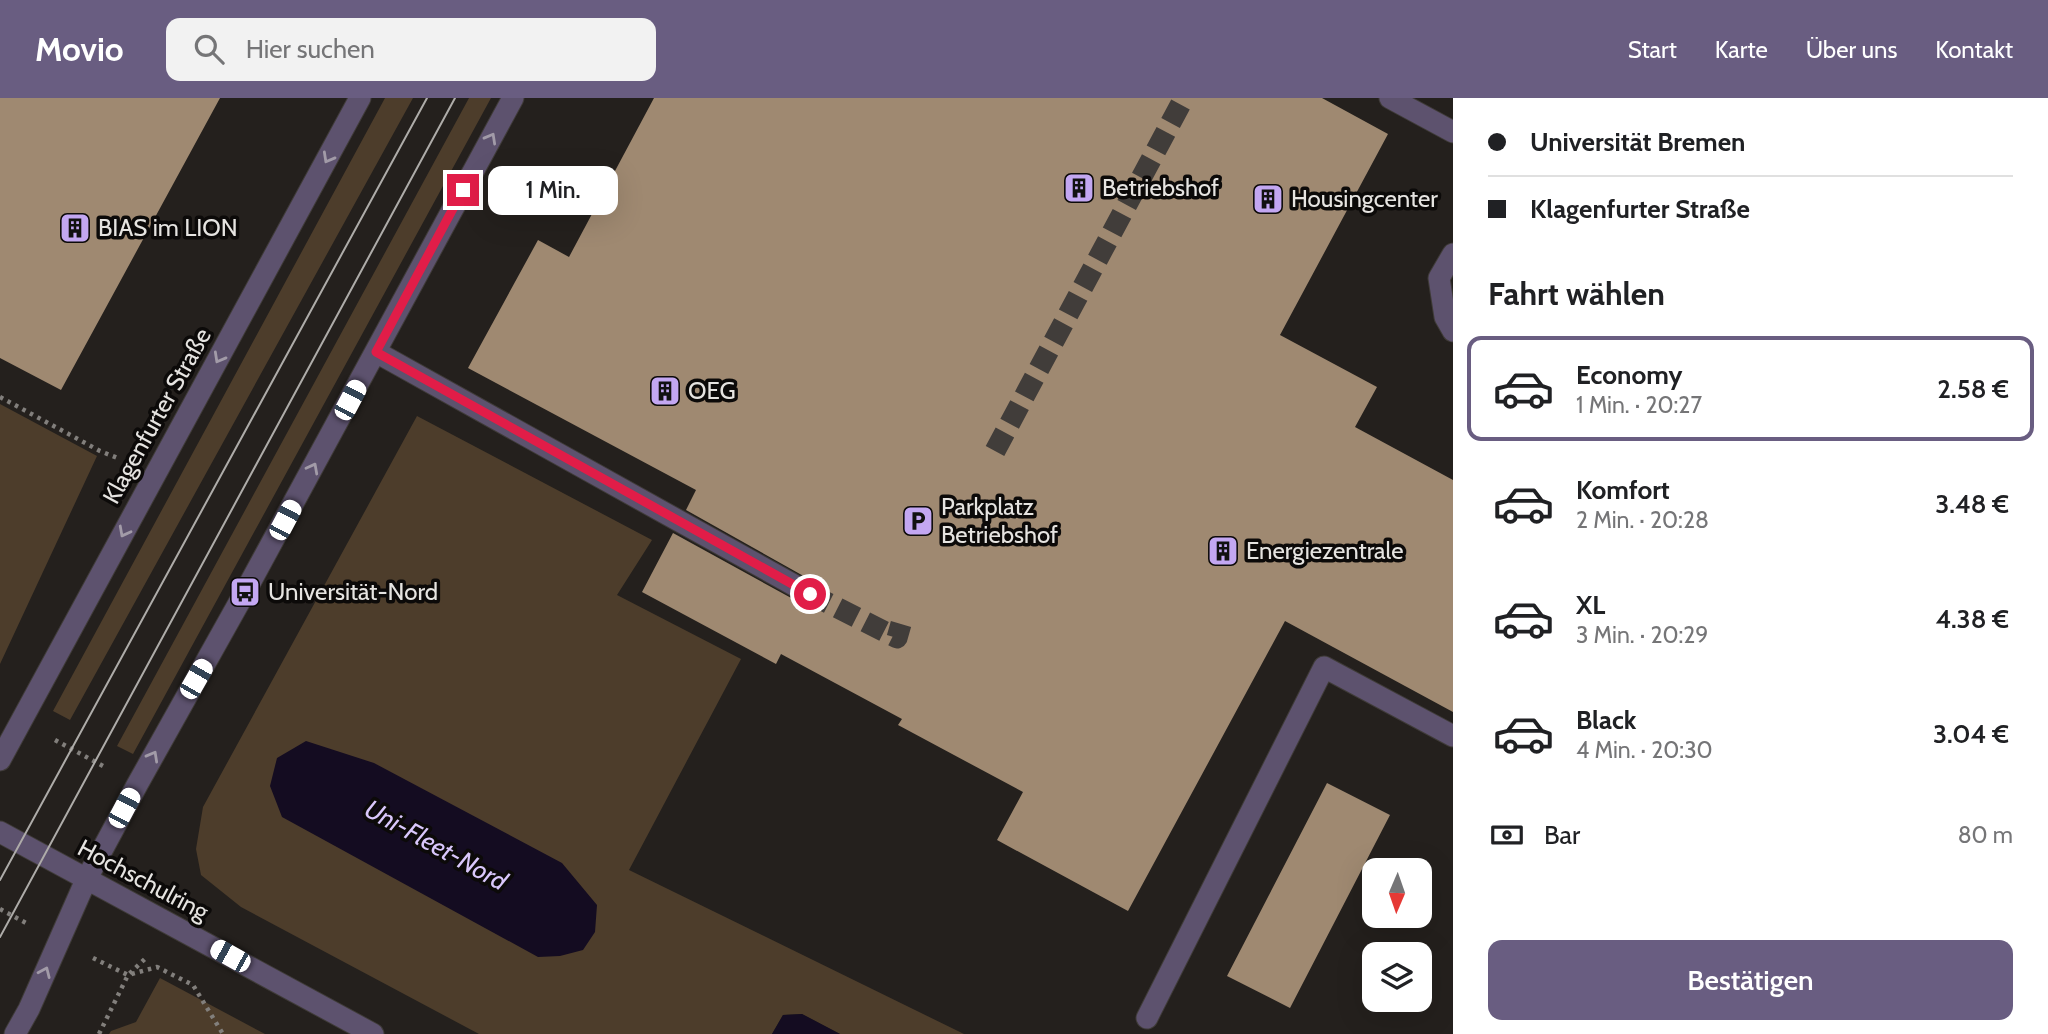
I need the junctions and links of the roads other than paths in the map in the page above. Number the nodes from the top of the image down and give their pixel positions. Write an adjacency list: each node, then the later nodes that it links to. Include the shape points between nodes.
1 (360, 98): 10 (street, Klagenfurter Straße, one-way to 10)
2 (513, 98): 7 (street, one-way to 2)
3 (1390, 98): 4 (street)
4 (1453, 132)
5 (1453, 254): 6 (street, via 1439,278 1445,317)
6 (1453, 331)
7 (376, 352): 8 (street); 12 (street, one-way to 7)
8 (810, 594)
9 (1453, 736): 13 (street, via 1324,667)
10 (0, 760)
11 (0, 832): 12 (street, Hochschulring)
12 (86, 880): 14 (street, one-way to 12); 15 (street, Hochschulring)
13 (1147, 1018)
14 (15, 1034)
15 (373, 1034)

